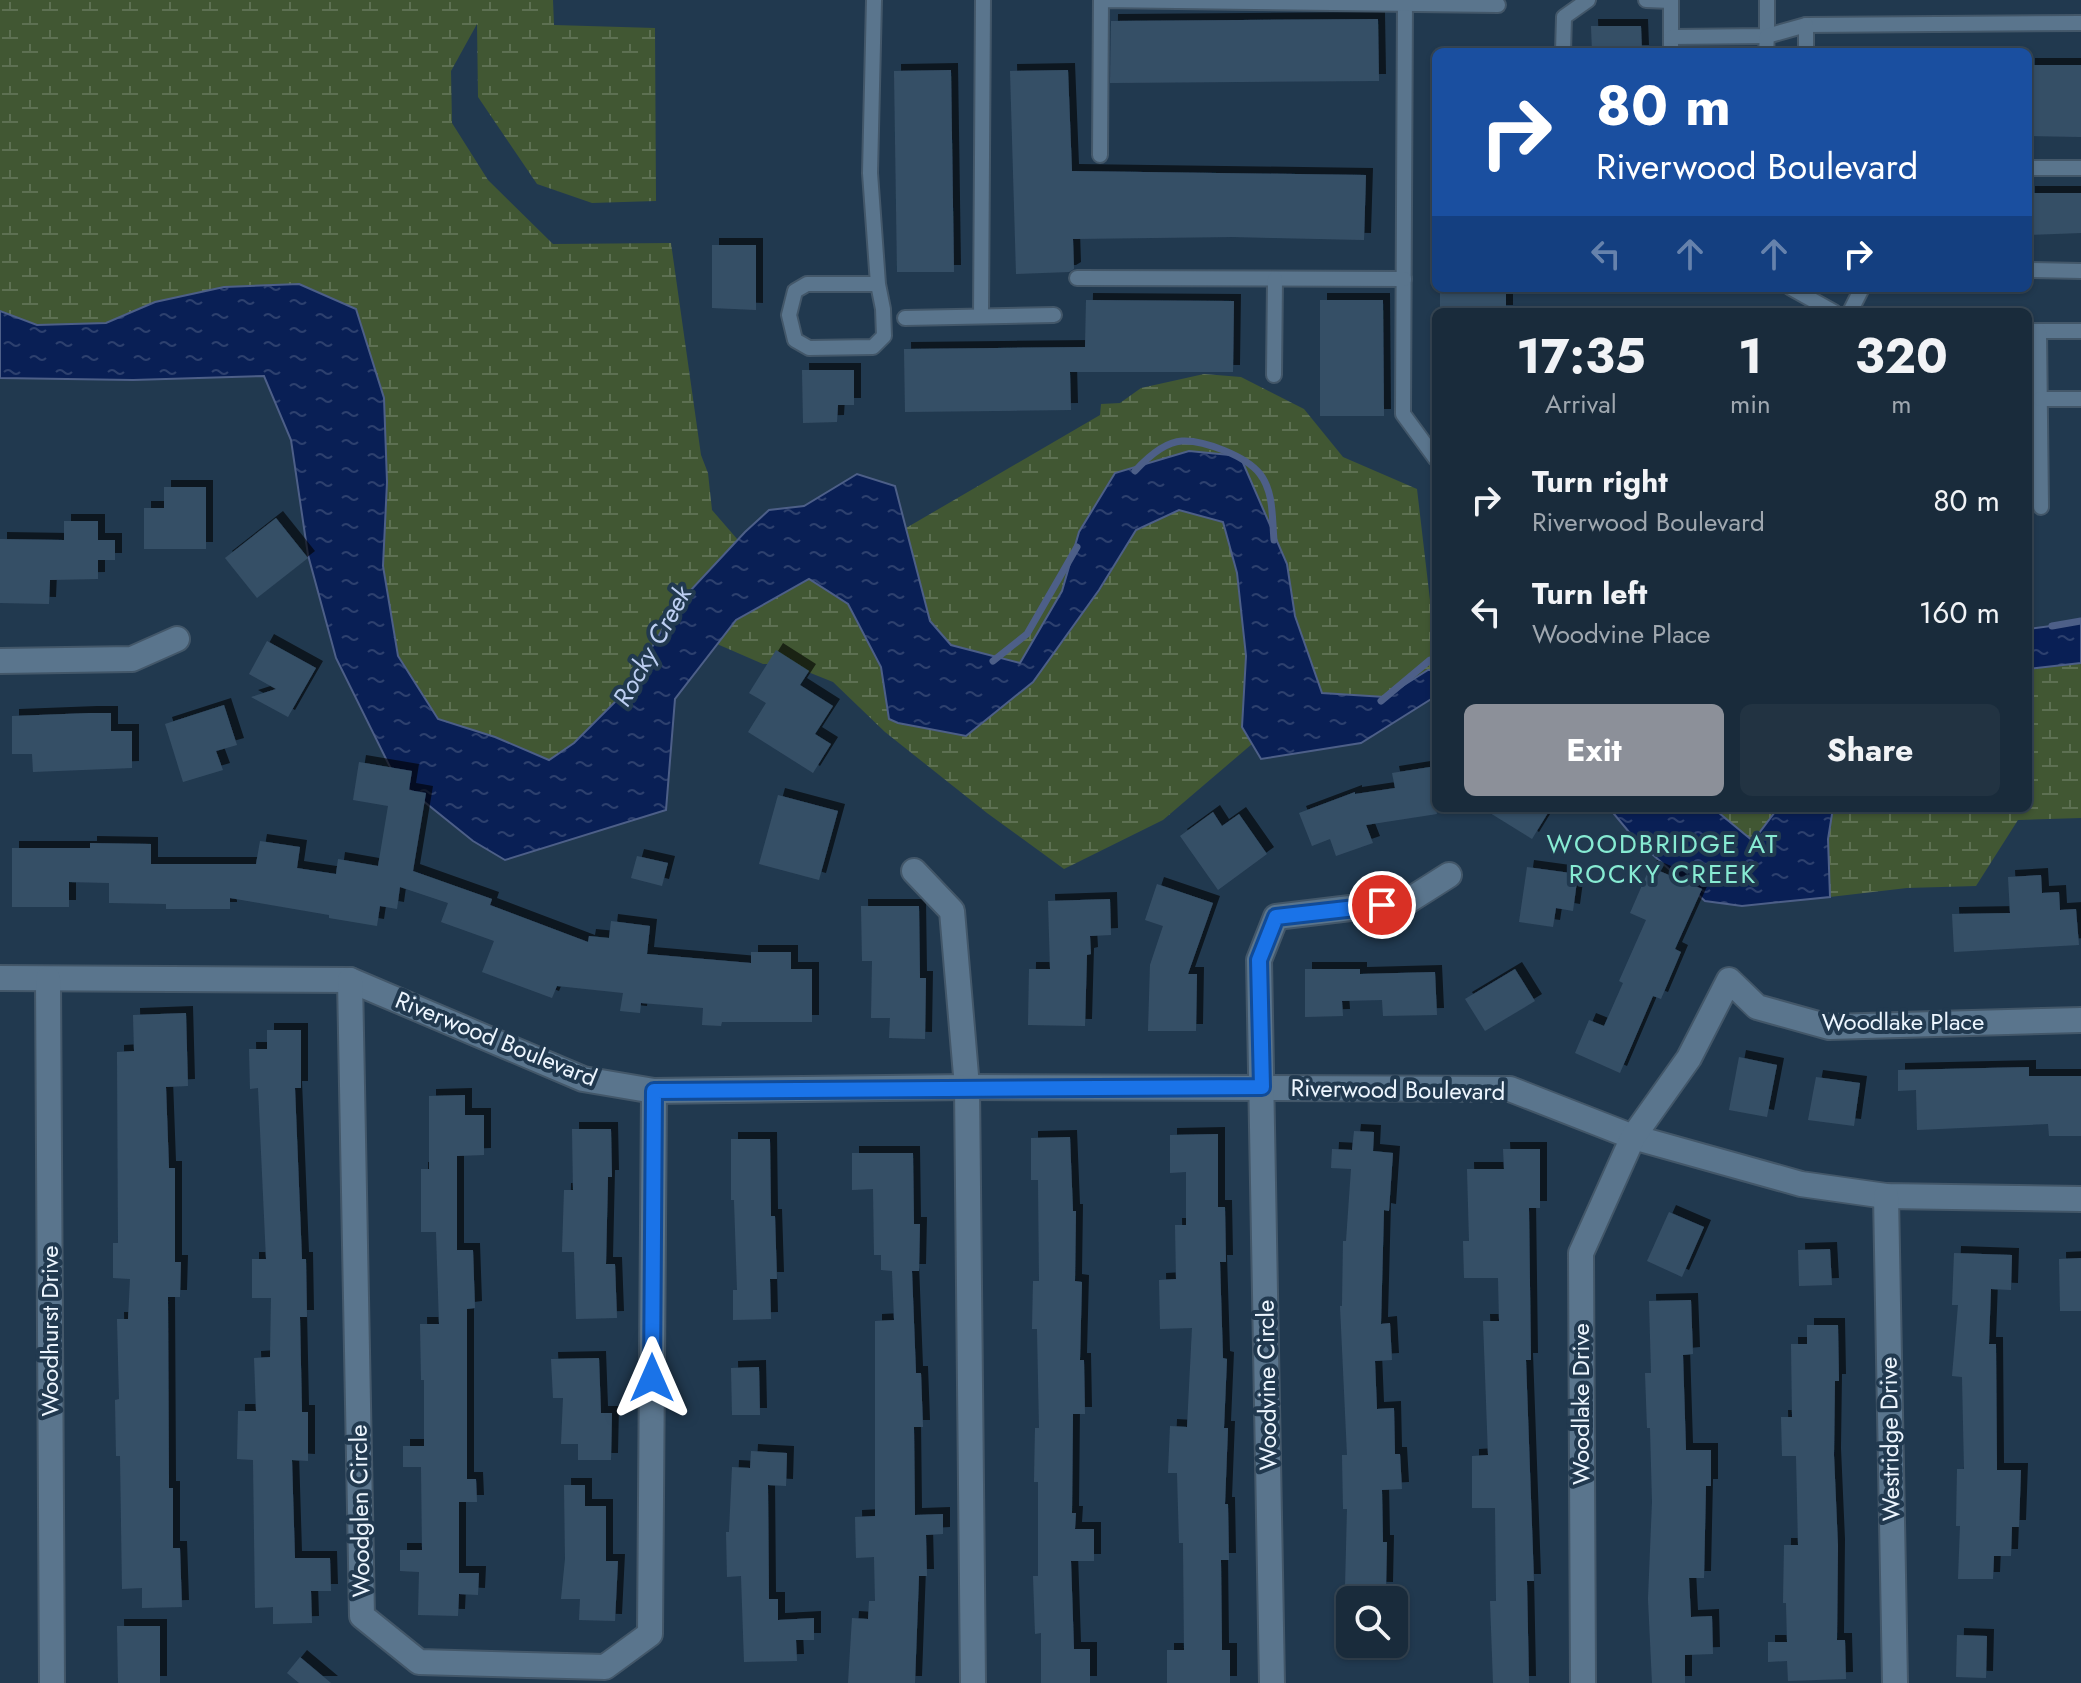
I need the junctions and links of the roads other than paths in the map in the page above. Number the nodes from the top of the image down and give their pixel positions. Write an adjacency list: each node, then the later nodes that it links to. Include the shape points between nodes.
1 (874, 0): 23 (lane, via 870,173)
2 (983, 0): 27 (lane)
3 (1588, 0): 12 (lane, via 1564,17)
4 (1646, 0): 11 (lane, via 1671,1)
5 (1767, 0): 10 (lane)
6 (1405, 2): 7 (lane); 15 (lane, via 1101,0); 22 (lane)
7 (1498, 5)
8 (2081, 23): 9 (lane)
9 (1806, 25): 10 (lane); 14 (lane)
10 (1767, 36): 11 (lane); 13 (lane)
11 (1672, 44)
12 (1563, 48)
13 (1766, 48)
14 (1806, 48)
15 (1100, 155)
16 (2032, 168): 17 (lane)
17 (2081, 168)
18 (2032, 270): 19 (lane)
19 (2081, 271)
20 (1077, 278): 21 (lane)
21 (1275, 279): 22 (lane); 31 (lane)
22 (1404, 279): 34 (lane, via 1403,414)
23 (878, 284): 23 (lane, via 807,284 795,291 789,315 795,340 809,348 873,347 884,336)
24 (1798, 292): 25 (lane)
25 (1827, 308)
26 (1054, 315): 27 (lane)
27 (981, 316): 28 (lane)
28 (905, 318)
29 (2034, 331): 30 (lane); 32 (lane)
30 (2081, 331)
31 (1274, 375)
32 (2040, 399): 33 (lane); 35 (lane)
33 (2081, 399)
34 (1432, 454)
35 (2041, 507)
36 (177, 639): 37 (street, via 132,659)
37 (0, 661)
38 (914, 871): 44 (street, via 952,911)
39 (1449, 875): 45 (street, Woodvine Circle, via 1408,901 1276,917 1259,960)
40 (0, 978): 41 (street, Riverwood Boulevard)
41 (48, 979): 42 (street, Riverwood Boulevard); 50 (street, Woodhurst Drive)
42 (350, 980): 46 (street, Riverwood Boulevard, via 583,1079); 46 (street, Woodglen Circle, via 362,1616 419,1662 605,1667 650,1634)
43 (2081, 1020): 47 (street, Woodlake Place, via 1829,1027 1757,1007 1729,980 1689,1058)
44 (967, 1087): 45 (street, Riverwood Boulevard); 46 (street, Riverwood Boulevard); 51 (street)
45 (1262, 1087): 47 (street, Riverwood Boulevard, via 1510,1089); 52 (street, Woodvine Circle)
46 (654, 1091)
47 (1633, 1137): 48 (street, Riverwood Boulevard, via 1801,1184); 53 (street, Woodlake Drive, via 1581,1253)
48 (1886, 1196): 49 (street, Riverwood Boulevard); 54 (street, Westridge Drive)
49 (2081, 1199)
50 (52, 1683)
51 (973, 1683)
52 (1272, 1683)
53 (1583, 1683)
54 (1895, 1683)

